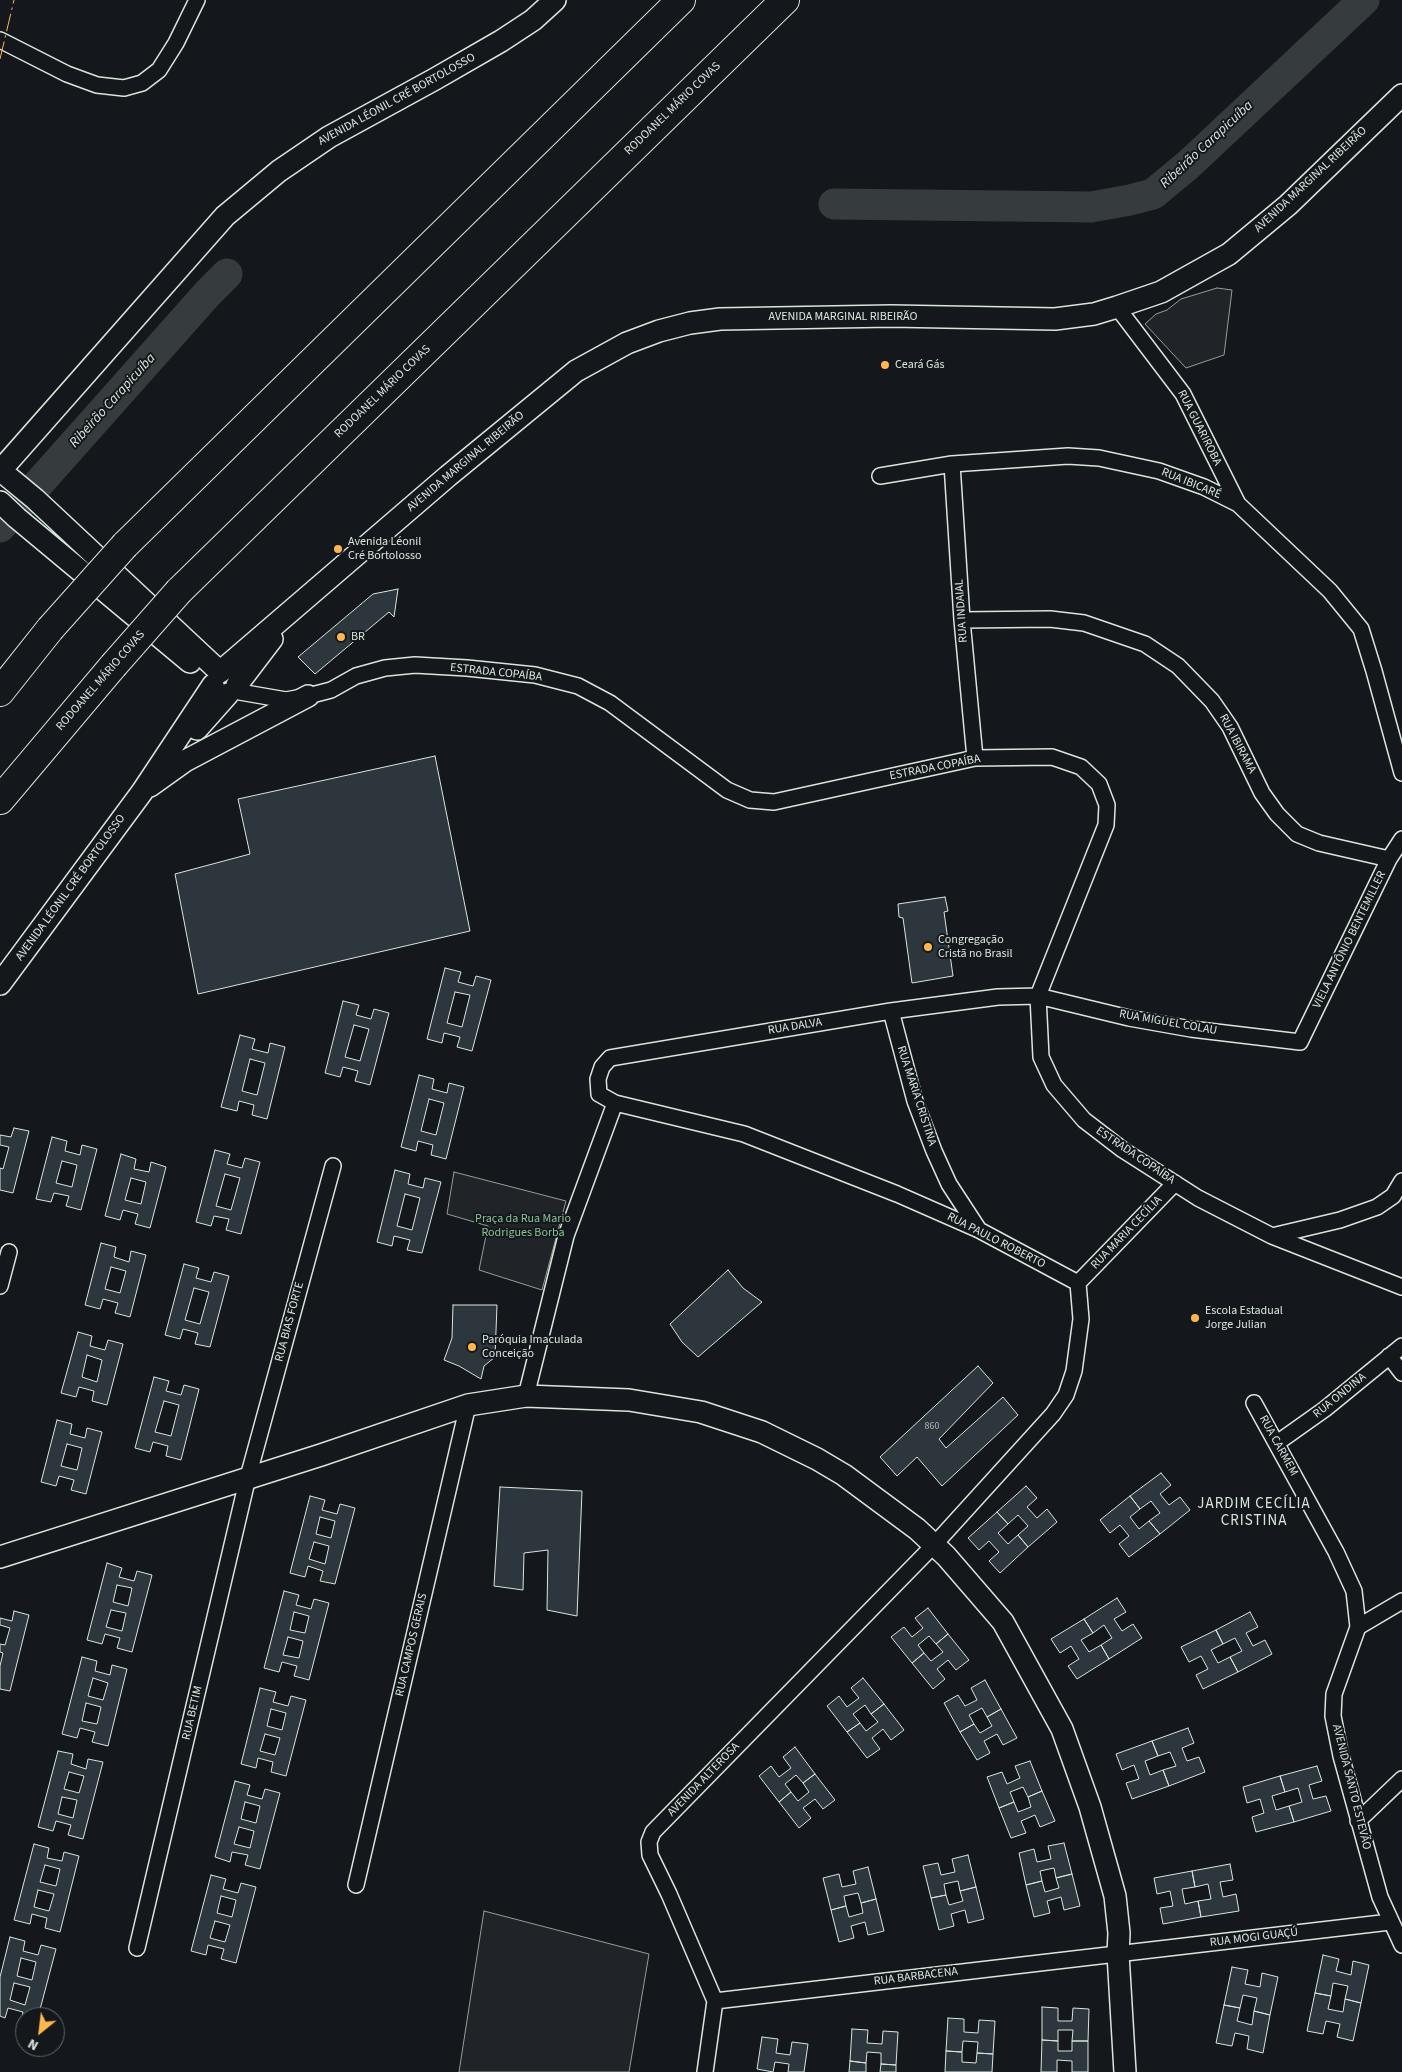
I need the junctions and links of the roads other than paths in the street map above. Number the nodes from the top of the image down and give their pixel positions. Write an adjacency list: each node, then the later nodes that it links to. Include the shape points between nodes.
1 (198, 0): 6 (street, via 159,70 142,83 124,88 97,85 66,74)
2 (555, 0): 5 (main road, AVENIDA LÉONIL CRÉ BORTOLOSSO)
3 (681, 0): 17 (highway, bridge, via 125,545 50,629)
4 (785, 0): 22 (highway, RODOANEL MÁRIO COVAS, bridge, via 179,591)
5 (533, 10): 10 (main road, AVENIDA LÉONIL CRÉ BORTOLOSSO, via 502,41 329,137 279,171 225,216)
6 (0, 40)
7 (1402, 95): 8 (main road, AVENIDA MARGINAL RIBEIRÃO, via 1288,205 1229,254 1162,292)
8 (1118, 307): 13 (street, RUA GUARIROBA, via 1183,394); 14 (main road, AVENIDA MARGINAL RIBEIRÃO, via 1094,314 1055,318 754,317 690,323 659,331 627,343 576,371)
9 (952, 464): 11 (street, RUA IBICARÉ); 13 (street, RUA IBICARÉ, via 1068,456 1099,458 1158,471 1204,487); 15 (street, RUA INDAIAL)
10 (4, 473): 16 (main road, via 35,499)
11 (880, 476)
12 (0, 502): 16 (main road)
13 (1238, 504): 20 (street, RUA IBICARÉ, via 1330,591 1361,629)
14 (302, 601): 16 (main road, AVENIDA LÉONIL CRÉ BORTOLOSSO)
15 (962, 620): 19 (street, RUA INDAIAL); 24 (street, RUA IBIRAMA, via 1050,619 1084,623 1145,644 1178,666 1212,701 1230,727 1262,793 1276,814 1297,834 1319,843)
16 (224, 685): 18 (street, ESTRADA COPAÍBA, via 286,700); 21 (main road, AVENIDA LÉONIL CRÉ BORTOLOSSO)
17 (0, 692)
18 (308, 696): 19 (street, ESTRADA COPAÍBA, via 330,690 356,676 385,668 416,665 534,675 578,686 610,703 727,790 750,800 774,802); 21 (main road, via 186,762)
19 (975, 758): 26 (street, ESTRADA COPAÍBA, via 1059,759 1081,767 1093,778 1099,784 1107,805 1106,825 1098,849)
20 (1402, 773)
21 (142, 792): 25 (main road, AVENIDA LÉONIL CRÉ BORTOLOSSO)
22 (0, 800)
23 (1402, 839): 24 (street, VIELA ANTÔNIO BENTEMILLER)
24 (1389, 859): 28 (street, VIELA ANTÔNIO BENTEMILLER)
25 (0, 984)
26 (1038, 996): 27 (street, RUA DALVA, via 980,998); 28 (street, RUA MIGUEL COLAU, via 1190,1029); 32 (street, ESTRADA COPAÍBA, via 1041,1057 1054,1085 1084,1120)
27 (891, 1011): 29 (street, RUA DALVA, via 610,1058 602,1067 597,1087 599,1094); 33 (street, RUA MARIA CRISTINA, via 915,1101 934,1151 949,1184)
28 (1300, 1042)
29 (615, 1103): 33 (street, RUA PAULO ROBERTO, via 744,1134); 42 (street, via 566,1236)
30 (333, 1166): 46 (street, RUA BIAS FORTE)
31 (1402, 1181): 34 (street, via 1393,1196 1376,1207 1340,1220)
32 (1175, 1183): 34 (street, ESTRADA COPAÍBA); 36 (street, RUA MARIA CECÍLIA)
33 (979, 1230): 36 (street, RUA PAULO ROBERTO)
34 (1272, 1236): 38 (street, ESTRADA COPAÍBA)
35 (10, 1252): 37 (street)
36 (1078, 1283): 47 (street, via 1081,1319 1074,1371 1066,1395 1053,1414)
37 (0, 1286)
38 (1402, 1287)
39 (1402, 1346): 40 (street, RUA ONDINA)
40 (1389, 1356): 41 (street); 45 (street, RUA ONDINA, via 1325,1409)
41 (1402, 1373)
42 (526, 1396): 44 (main road); 47 (main road, via 629,1400 701,1412 762,1432 844,1476 918,1529)
43 (1254, 1403): 45 (street, RUA CARMEM)
44 (468, 1404): 46 (main road); 53 (street, RUA CAMPOS GERAIS)
45 (1277, 1443): 50 (street, RUA CARMEM, via 1354,1591)
46 (248, 1478): 48 (main road); 56 (street, RUA BETIM)
47 (934, 1545): 57 (main road, via 1003,1622 1062,1730 1090,1807 1115,1896); 58 (street, AVENIDA ALTEROSA, via 654,1832 649,1842 650,1855)
48 (0, 1557)
49 (1402, 1601): 50 (street)
50 (1358, 1627): 52 (street, AVENIDA SANTO ESTEVÃO, via 1334,1694 1333,1716)
51 (1402, 1779): 52 (street)
52 (1358, 1821): 54 (street, AVENIDA SANTO ESTEVÃO)
53 (356, 1885)
54 (1390, 1922): 55 (street, AVENIDA SANTO ESTEVÃO); 57 (street, RUA MOGI GUAÇÚ)
55 (1402, 1945)
56 (137, 1948)
57 (1118, 1954): 58 (street, RUA BARBACENA); 60 (main road)
58 (714, 2001): 59 (street)
59 (705, 2072)
60 (1125, 2072)

